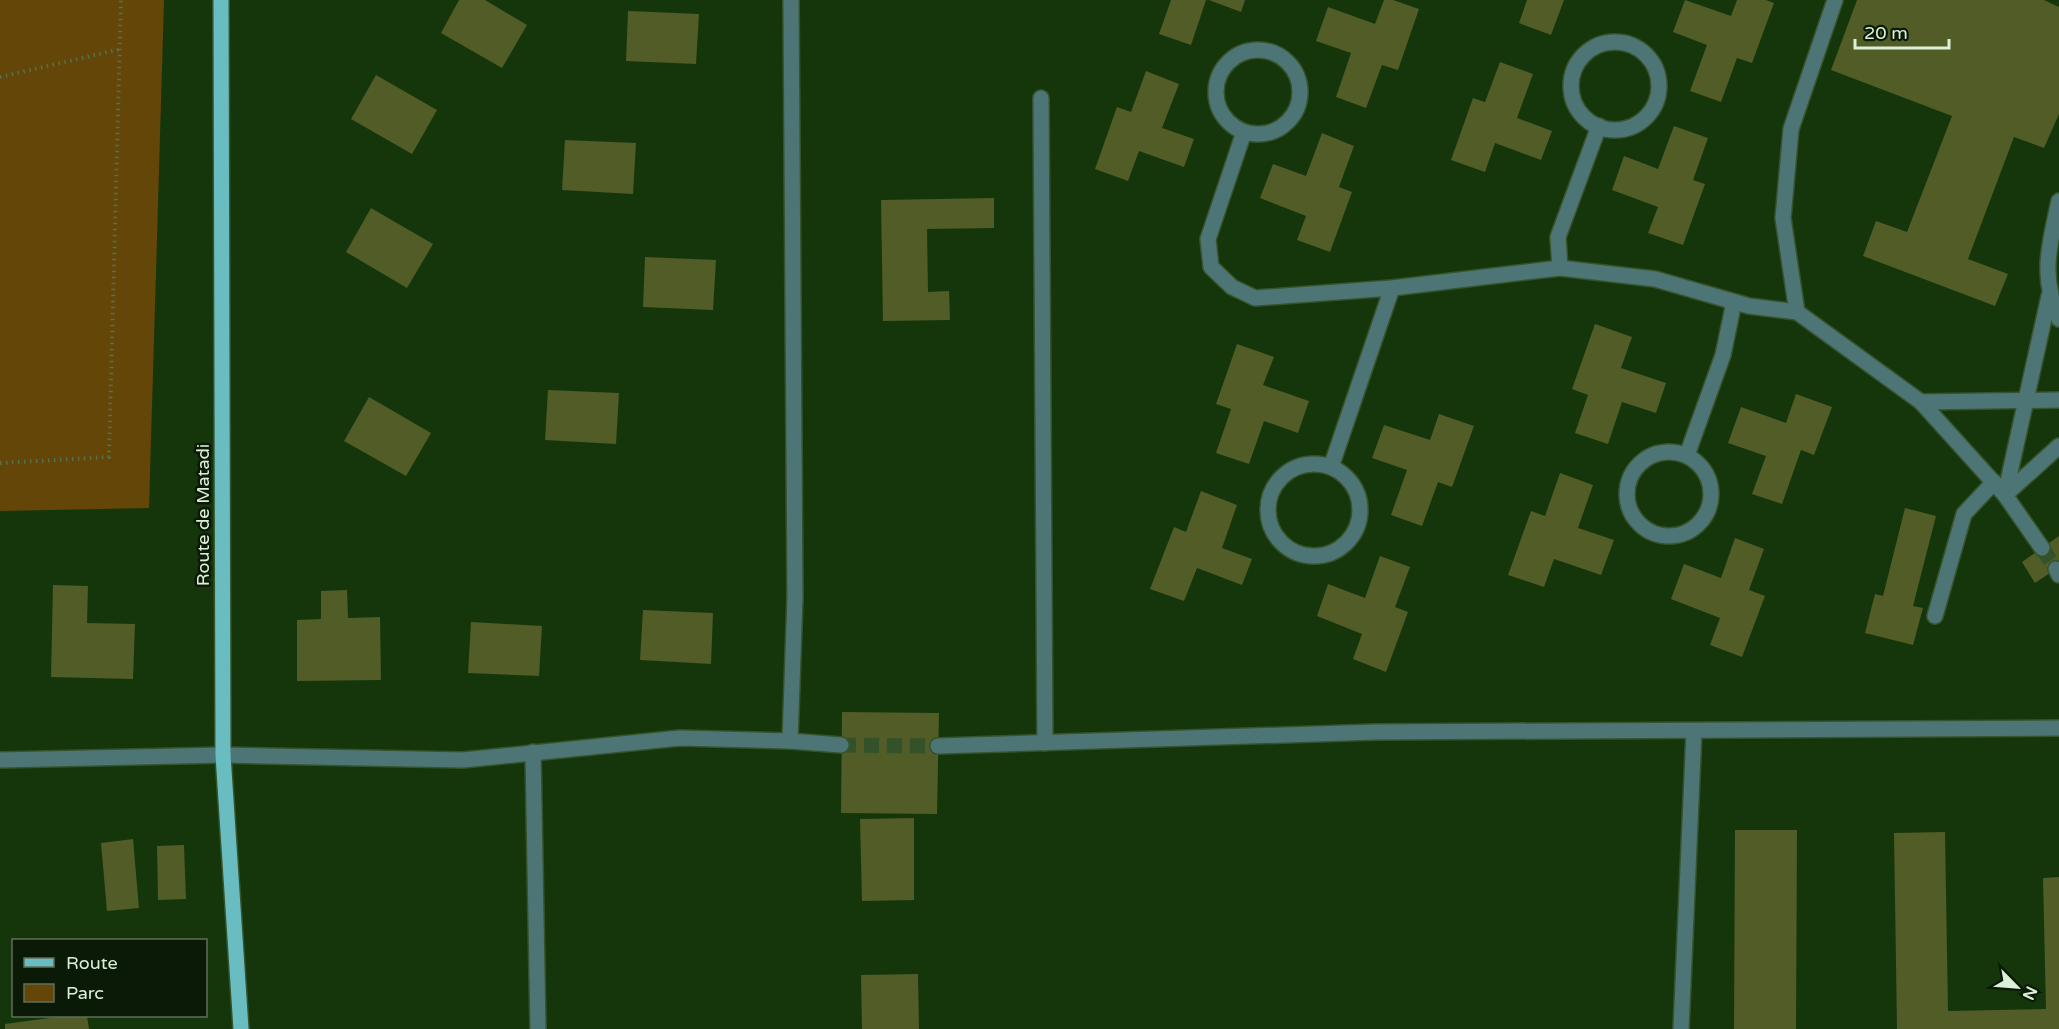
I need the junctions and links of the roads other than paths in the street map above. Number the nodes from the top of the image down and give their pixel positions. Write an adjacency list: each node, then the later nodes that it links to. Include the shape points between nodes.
1 (221, 0): 31 (main road, Route de Matadi)
2 (791, 0): 26 (street, via 795,597)
3 (1835, 0): 12 (street, via 1791,129 1783,218)
4 (1041, 98): 27 (street)
5 (1599, 126): 5 (street, via 1620,129 1634,125 1654,105 1659,91 1653,63 1631,44 1617,41 1589,50 1572,74 1570,89 1574,103 1582,115); 8 (street, via 1558,237)
6 (1244, 132): 6 (street, via 1272,131 1294,114 1300,86 1288,62 1277,54 1251,51 1239,55 1220,74 1217,101 1223,115); 9 (street, via 1208,239 1211,267 1232,287 1255,298)
7 (2059, 201): 10 (street, via 2048,253)
8 (1560, 268): 9 (street); 11 (street, via 1655,279)
9 (1392, 288): 19 (street)
10 (2049, 296): 13 (street); 15 (street)
11 (1734, 302): 12 (street); 18 (street, via 1723,356)
12 (1797, 312): 16 (street)
13 (2059, 319)
14 (2059, 400): 15 (street)
15 (2026, 401): 16 (street); 21 (street)
16 (1921, 402): 20 (street)
17 (2059, 446): 21 (street)
18 (1688, 455): 18 (street, via 1674,451 1646,457 1629,479 1627,500 1635,520 1645,530 1671,537 1685,534 1706,516 1711,503 1707,475)
19 (1331, 467): 19 (street, via 1301,465 1276,482 1267,511 1270,526 1289,550 1304,556 1334,552 1347,543 1358,522 1359,500 1354,486)
20 (1994, 482): 21 (street); 23 (street, via 1964,514)
21 (2005, 495): 22 (street)
22 (2042, 548)
23 (1935, 616)
24 (2059, 728): 25 (street)
25 (1694, 731): 27 (street, via 1376,732); 35 (street)
26 (790, 741): 28 (street); 30 (street, via 680,738)
27 (1045, 743): 29 (street)
28 (842, 745)
29 (938, 746)
30 (533, 752): 31 (street, via 463,760); 34 (street)
31 (223, 755): 32 (street); 33 (main road, Route de Matadi)
32 (0, 760)
33 (241, 1029)
34 (538, 1029)
35 (1681, 1029)

